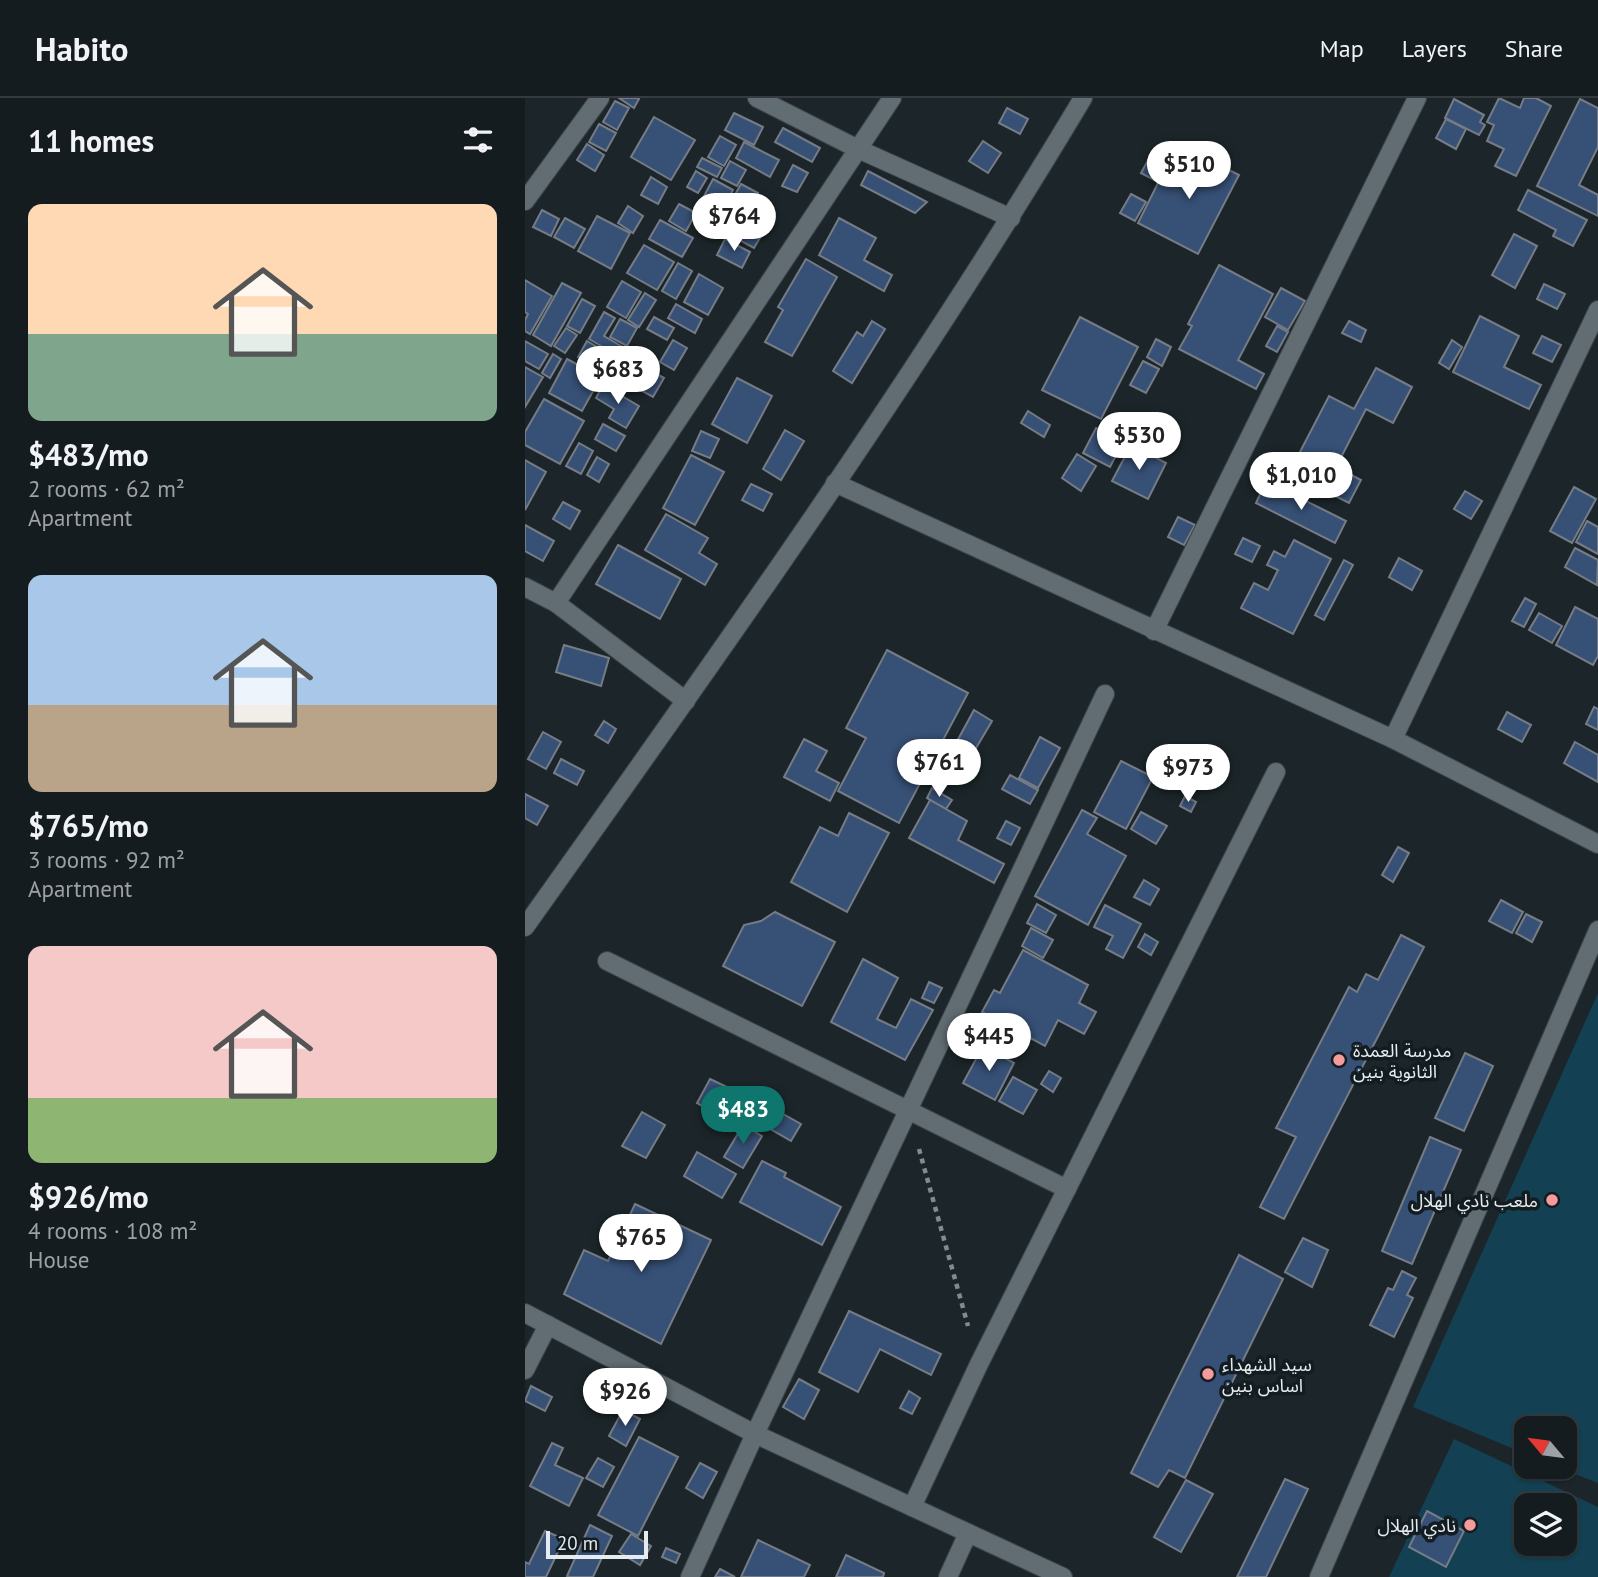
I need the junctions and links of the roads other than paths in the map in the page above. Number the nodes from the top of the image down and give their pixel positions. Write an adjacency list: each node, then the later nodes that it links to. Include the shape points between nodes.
1 (600, 98): 7 (street)
2 (757, 98): 6 (street)
3 (892, 98): 6 (street)
4 (1083, 98): 8 (street)
5 (1417, 98): 13 (street)
6 (858, 149): 8 (street); 12 (street)
7 (525, 201)
8 (1011, 218): 10 (street)
9 (1598, 312): 16 (street)
10 (835, 483): 13 (street); 15 (street)
11 (525, 587): 12 (street)
12 (556, 603): 15 (street)
13 (1154, 631): 16 (street)
14 (1105, 694): 22 (street)
15 (687, 701): 19 (street)
16 (1393, 739): 18 (street)
17 (1276, 772): 23 (street)
18 (1598, 844)
19 (525, 927)
20 (1598, 930): 33 (street)
21 (607, 961): 22 (street)
22 (908, 1109): 23 (street); 27 (street)
23 (1067, 1189): 28 (street)
24 (525, 1313): 25 (street)
25 (548, 1325): 26 (street); 27 (street)
26 (525, 1370)
27 (755, 1434): 28 (street); 30 (street)
28 (912, 1507): 29 (street)
29 (968, 1533): 31 (street); 32 (street)
30 (690, 1577)
31 (948, 1577)
32 (1063, 1577)
33 (1319, 1577)

